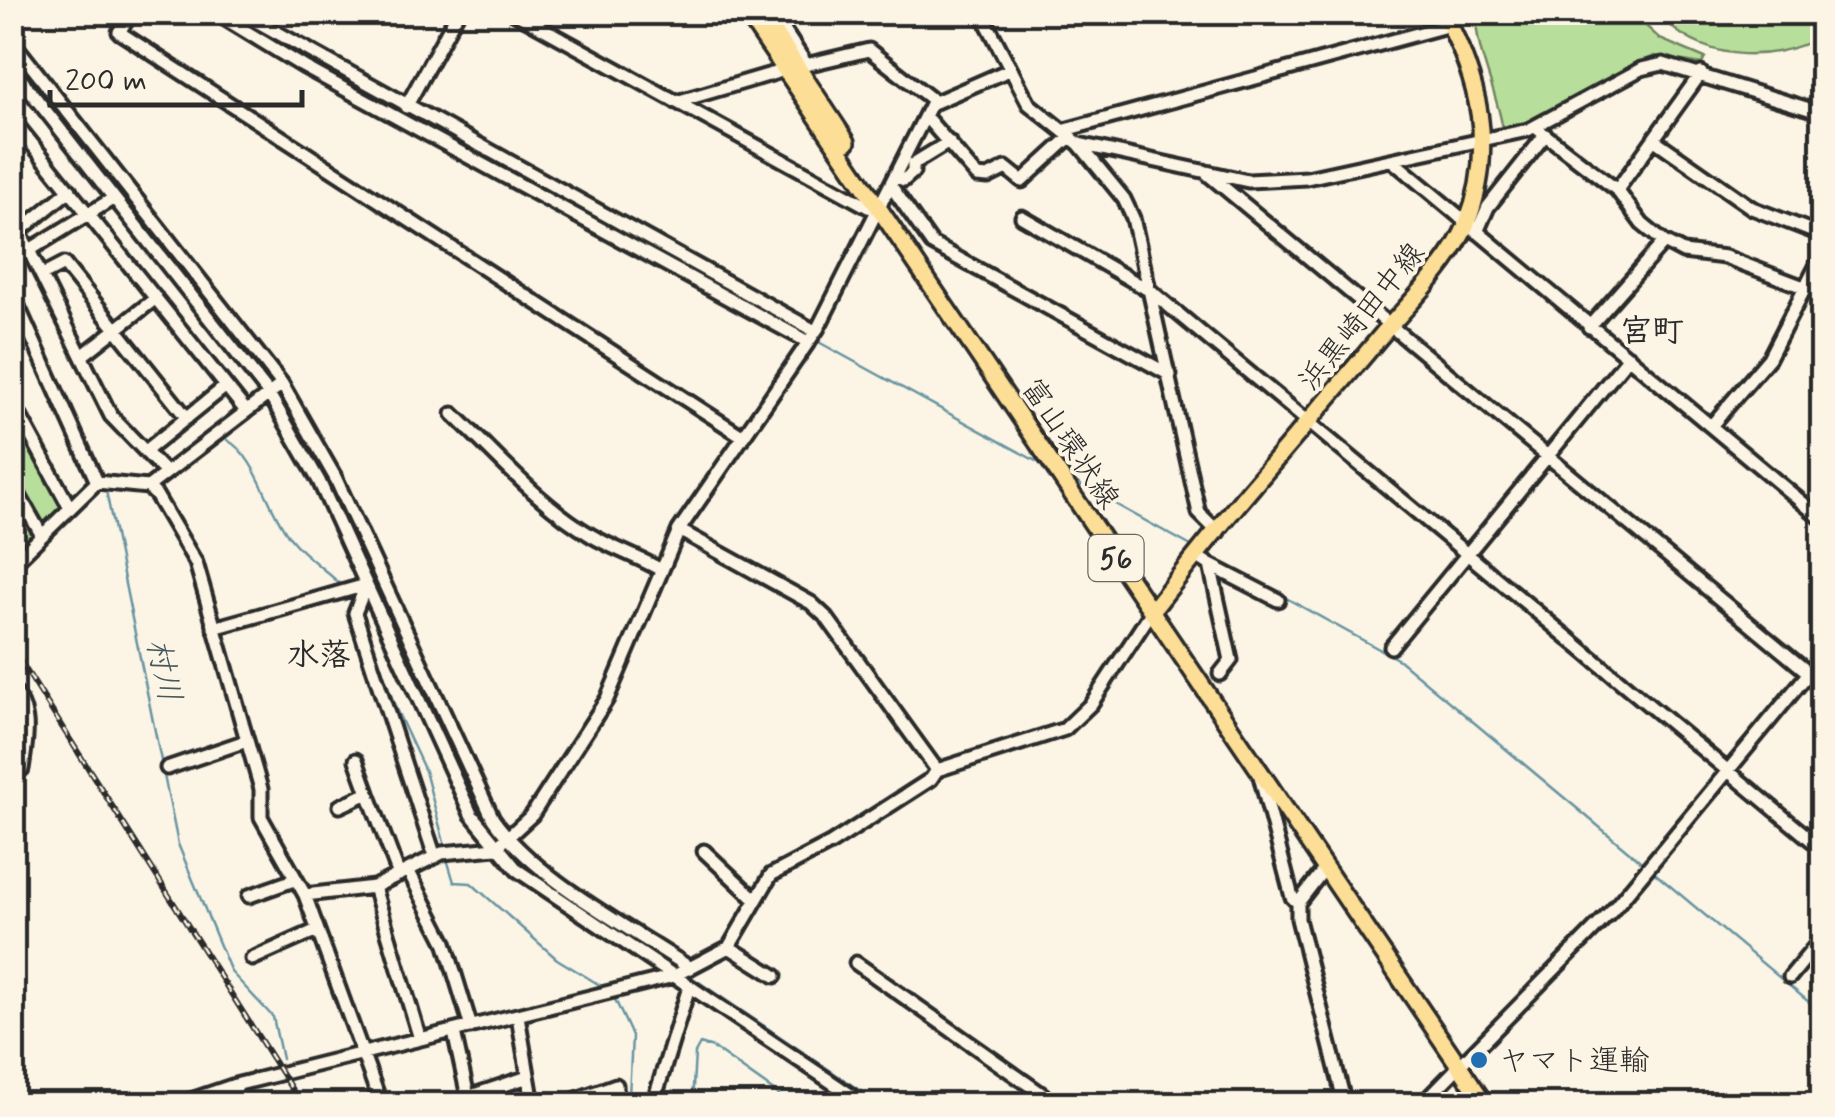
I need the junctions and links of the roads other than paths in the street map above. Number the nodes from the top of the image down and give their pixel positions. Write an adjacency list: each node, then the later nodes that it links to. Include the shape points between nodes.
1 (132, 12): 67 (street, via 119,32)
2 (214, 12): 30 (street)
3 (240, 12): 18 (street)
4 (458, 12): 18 (street)
5 (513, 12): 17 (street)
6 (746, 12): 12 (main road, 富山環状線 / 56)
7 (761, 12): 12 (main road, 富山環状線 / 56)
8 (780, 12): 12 (street)
9 (980, 12): 14 (street)
10 (1446, 19): 23 (street); 24 (main road, 浜黒崎田中線, via 1475,81)
11 (12, 42): 58 (street)
12 (796, 67): 16 (street, via 869,50); 17 (street); 33 (main road, 富山環状線 / 56)
13 (12, 68): 34 (street)
14 (1009, 70): 16 (street); 23 (street, via 1029,104)
15 (1701, 73): 19 (street); 22 (street, via 1654,64); 25 (street)
16 (934, 101): 20 (street)
17 (676, 102): 33 (street, via 868,207)
18 (406, 107): 29 (street)
19 (1822, 113)
20 (926, 117): 26 (street); 33 (street)
21 (12, 119): 31 (street)
22 (1540, 131): 24 (street); 32 (street); 38 (street)
23 (1072, 136): 26 (street, via 1022,180 1006,168 977,176); 28 (street); 47 (street, via 1124,199)
24 (1484, 140): 27 (street); 38 (main road, 浜黒崎田中線)
25 (1656, 141): 32 (street); 40 (street, via 1752,208)
26 (948, 142): 33 (street, via 913,164 913,172)
27 (1394, 162): 28 (street, via 1276,181); 38 (street)
28 (1204, 171): 51 (street)
29 (528, 173): 30 (street); 54 (street)
30 (521, 185): 54 (street)
31 (70, 190): 35 (street); 39 (street)
32 (1616, 190): 41 (street)
33 (888, 193): 54 (street); 57 (street, via 932,244); 85 (main road, 富山環状線 / 56)
34 (114, 198): 35 (street); 60 (street)
35 (89, 214): 42 (street); 50 (street)
36 (12, 216): 39 (street)
37 (1022, 217): 47 (street)
38 (1472, 228): 51 (main road, 浜黒崎田中線); 52 (street)
39 (21, 230): 42 (street)
40 (1822, 235)
41 (1664, 242): 46 (street); 52 (street)
42 (30, 250): 44 (street); 45 (street)
43 (1822, 254): 46 (street)
44 (12, 262)
45 (42, 275): 53 (street, via 64,264); 55 (street)
46 (1803, 288): 49 (street); 66 (street, via 1770,358)
47 (1152, 292): 57 (street); 65 (street)
48 (12, 293): 71 (street)
49 (1822, 294)
50 (156, 298): 53 (street); 59 (street)
51 (1390, 326): 65 (main road, 浜黒崎田中線); 69 (street)
52 (1589, 327): 56 (street)
53 (116, 329): 55 (street); 64 (street)
54 (812, 336): 67 (street)
55 (82, 356): 68 (street, via 110,416)
56 (1629, 357): 66 (street); 69 (street)
57 (1170, 375): 77 (street, via 1200,513)
58 (282, 384): 60 (street); 102 (street, via 335,477 480,795)
59 (226, 386): 62 (street); 64 (street)
60 (269, 394): 62 (street); 83 (street, via 319,481)
61 (12, 401): 74 (street)
62 (246, 412): 70 (street)
63 (453, 414): 82 (street, via 562,515)
64 (186, 418): 68 (street)
65 (1310, 422): 77 (main road, 浜黒崎田中線); 79 (street)
66 (1711, 426): 75 (street)
67 (742, 436): 76 (street)
68 (147, 450): 70 (street)
69 (1548, 457): 79 (street); 89 (street)
70 (166, 473): 73 (street)
71 (101, 482): 73 (street); 74 (street)
72 (12, 483): 78 (street)
73 (148, 488): 86 (street, via 196,564)
74 (69, 506): 78 (street)
75 (1822, 519)
76 (678, 530): 82 (street); 96 (street, via 811,602)
77 (1218, 532): 80 (main road, 浜黒崎田中線)
78 (41, 534): 81 (street)
79 (1469, 555): 87 (street); 98 (street)
80 (1204, 562): 84 (street); 85 (main road, 浜黒崎田中線); 90 (street, via 1231,660)
81 (12, 565)
82 (662, 570): 102 (street, via 607,699 532,815)
83 (366, 585): 86 (street); 103 (street, via 471,814); 106 (street, via 354,613)
84 (1278, 600)
85 (1155, 607): 96 (street, via 1091,704 1065,730); 97 (main road, 富山環状線 / 56); 130 (main road, 富山環状線 / 56)
86 (214, 628): 93 (street)
87 (1391, 647)
88 (1822, 656): 89 (street)
89 (1809, 673): 91 (street); 98 (street)
90 (1220, 674)
91 (1822, 684)
92 (12, 688): 99 (street, via 24,706 28,733 22,769)
93 (246, 741): 95 (street); 109 (street, via 261,789 261,818)
94 (356, 760): 100 (street)
95 (167, 768)
96 (938, 770): 113 (street, via 830,844 771,875)
97 (1259, 770): 107 (main road, 富山環状線 / 56); 114 (street)
98 (1728, 772): 104 (street); 130 (street, via 1612,911)
99 (12, 773)
100 (368, 793): 101 (street); 108 (street)
101 (340, 806)
102 (508, 840): 103 (street); 120 (street)
103 (496, 848): 106 (street); 121 (street, via 516,870)
104 (1822, 849)
105 (704, 851): 113 (street)
106 (435, 856): 108 (street)
107 (1325, 868): 114 (street); 130 (main road, 富山環状線 / 56)
108 (404, 873): 110 (street); 126 (street, via 445,942)
109 (294, 880): 111 (street); 112 (street)
110 (374, 886): 111 (street); 128 (street)
111 (305, 895): 115 (street)
112 (249, 896)
113 (756, 900): 117 (street)
114 (1298, 904): 143 (street)
115 (317, 930): 118 (street); 129 (street)
116 (1822, 938): 123 (street)
117 (729, 947): 120 (street); 122 (street)
118 (252, 959)
119 (856, 964): 142 (street)
120 (690, 968): 121 (street)
121 (674, 976): 124 (street); 125 (street)
122 (775, 976)
123 (1790, 978)
124 (689, 987): 140 (street); 141 (street)
125 (518, 1016): 126 (street); 131 (street)
126 (471, 1028): 127 (street)
127 (454, 1032): 128 (street); 133 (street)
128 (420, 1039): 129 (street)
129 (360, 1054): 132 (street); 136 (street)
130 (1462, 1064): 144 (street); 145 (main road, 富山環状線 / 56); 146 (main road, 富山環状線 / 56)
131 (528, 1077): 133 (street); 137 (street)
132 (235, 1085): 134 (street); 135 (street)
133 (469, 1101)
134 (179, 1104)
135 (240, 1104)
136 (381, 1104)
137 (533, 1104)
138 (563, 1104): 139 (street, via 616,1086)
139 (617, 1104)
140 (653, 1104)
141 (864, 1104)
142 (1056, 1104)
143 (1345, 1104)
144 (1422, 1104)
145 (1485, 1104)
146 (1497, 1104)

